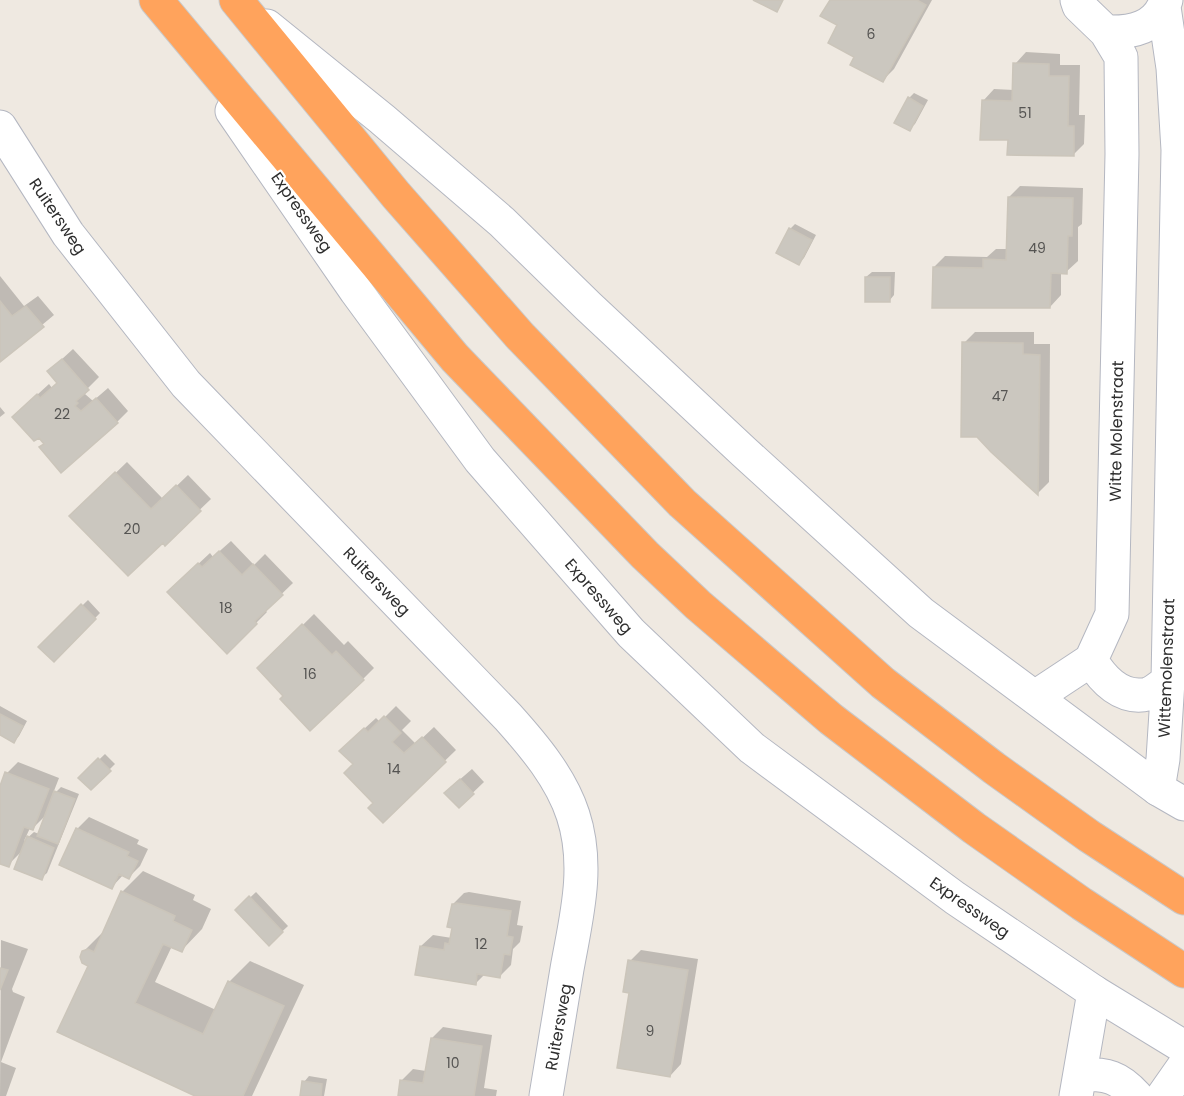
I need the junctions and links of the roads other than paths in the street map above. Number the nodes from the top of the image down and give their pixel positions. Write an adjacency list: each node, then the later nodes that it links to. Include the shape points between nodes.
1 (156, 0): 12 (highway, Expressweg, via 455,358 645,555 831,719 974,828); 13 (street, Expressweg, via 356,291 480,460 631,633 752,748 955,898)
2 (238, 2): 9 (street, via 502,222 921,613); 11 (highway, via 396,195 520,336 682,503 883,683 1089,836)
3 (1075, 2): 5 (street)
4 (1165, 4): 5 (street, via 1154,20 1140,29); 8 (street, Wittemolenstraat, via 1178,150)
5 (1106, 32): 7 (street, Witte Molenstraat, via 1121,57 1112,614)
6 (0, 127): 17 (street, Ruitersweg, via 68,234 186,384 514,724 565,794 580,845 581,888)
7 (1091, 660): 8 (street, via 1113,687 1129,694 1149,694); 9 (street, Witte Molenstraat)
8 (1168, 681): 10 (street, Wittemolenstraat, via 1163,759)
9 (1045, 691): 10 (street)
10 (1171, 797)
11 (1184, 898)
12 (1184, 971)
13 (1094, 992): 14 (street, Expressweg); 16 (street)
14 (1184, 1047)
15 (1184, 1066): 19 (street)
16 (1079, 1085): 18 (street, via 1099,1074 1119,1079)
17 (546, 1096)
18 (1136, 1096)
19 (1163, 1096)

